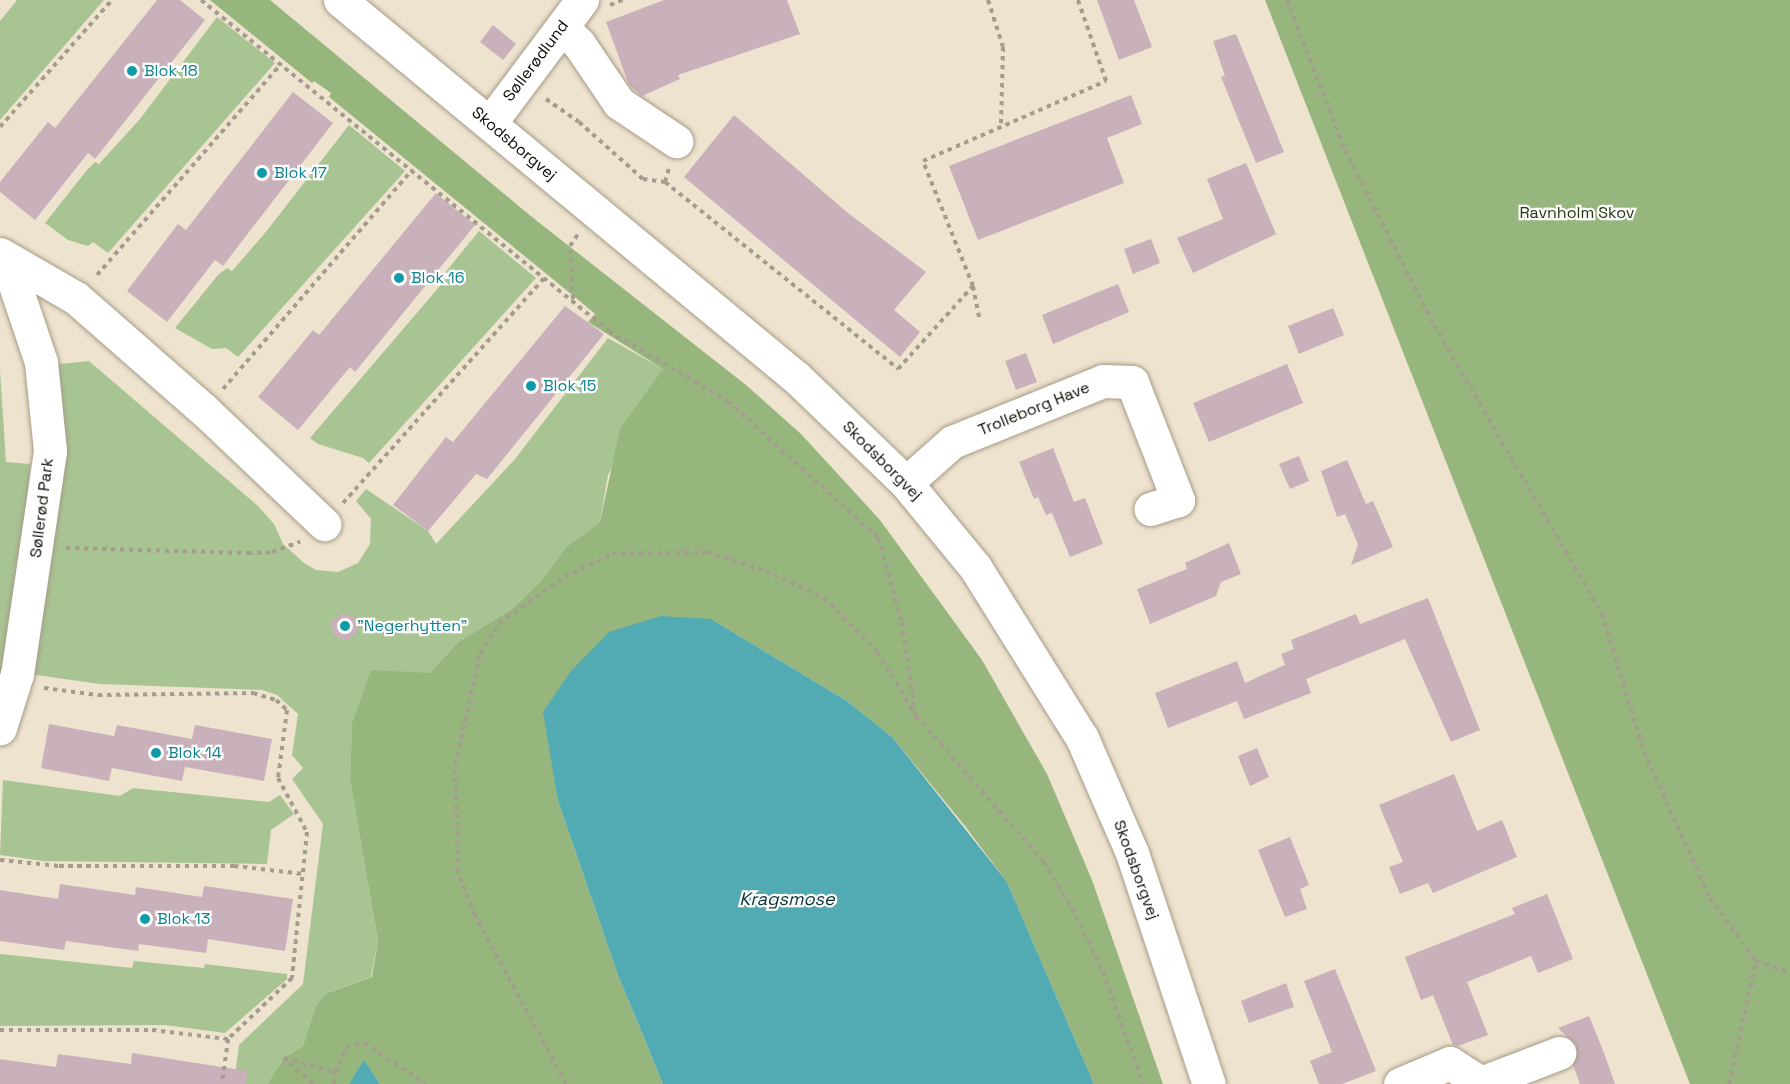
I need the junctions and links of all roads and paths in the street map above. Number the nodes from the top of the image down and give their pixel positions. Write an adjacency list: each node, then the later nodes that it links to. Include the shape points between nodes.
1 (112, 0): 13 (path)
2 (201, 0): 9 (path)
3 (340, 0): 11 (street, Skodsborgvej)
4 (582, 0): 8 (street, Søllerødlund)
5 (988, 0): 12 (path, via 1003,47)
6 (1078, 0): 12 (path, via 1106,81)
7 (1287, 0): 33 (path, via 1345,150 1429,315 1602,614 1644,752 1710,898)
8 (562, 27): 10 (street, Søllerødlund); 14 (street, via 579,44 619,103)
9 (280, 64): 15 (path); 20 (path)
10 (521, 81): 11 (street, Søllerødlund); 19 (path, via 579,122 643,179 665,182 898,369)
11 (490, 123): 16 (street, Skodsborgvej)
12 (1001, 125): 19 (path, via 923,161)
13 (0, 127)
14 (676, 141)
15 (412, 170): 18 (path); 23 (path)
16 (594, 212): 21 (path, via 570,246); 24 (street, Skodsborgvej, via 798,378)
17 (0, 255): 20 (street, Søllerød Park); 27 (street, Søllerød Park, via 12,276 40,362 50,451)
18 (545, 277): 21 (path); 26 (path)
19 (973, 286): 22 (path)
20 (76, 298): 23 (street, Søllerød Park)
21 (573, 300): 29 (path, via 609,331 728,401 878,538 902,622)
22 (979, 317)
23 (204, 410): 26 (street, Søllerød Park)
24 (906, 483): 25 (street, Trolleborg Have, via 952,442 1103,381 1132,382 1178,500); 45 (street, Skodsborgvej, via 975,567 1082,738 1132,853)
25 (1150, 509)
26 (324, 524): 27 (path, via 294,546 260,553)
27 (38, 547): 28 (street, Søllerød Park)
28 (14, 684): 30 (street, Søllerød Park); 32 (path, via 98,695 253,693 276,700 287,710 278,778 307,832)
29 (916, 716): 39 (path, via 877,652 824,598 766,571 707,552 612,554 565,577 499,623 480,654 455,765 458,872 475,915); 44 (path, via 1044,861 1077,916 1103,972)
30 (0, 728)
31 (0, 860): 32 (path, via 59,866 234,866)
32 (304, 874): 36 (path, via 292,978)
33 (1756, 961): 34 (path); 47 (path)
34 (1790, 973)
35 (0, 1030): 36 (path, via 152,1030)
36 (228, 1039): 40 (path)
37 (1559, 1053): 46 (street, via 1481,1083 1450,1063)
38 (335, 1072): 41 (path, via 284,1058); 42 (path); 43 (path, via 346,1047 364,1043)
39 (564, 1083)
40 (222, 1084)
41 (313, 1084)
42 (334, 1084)
43 (426, 1084)
44 (1143, 1084)
45 (1209, 1084)
46 (1400, 1084)
47 (1729, 1084)

